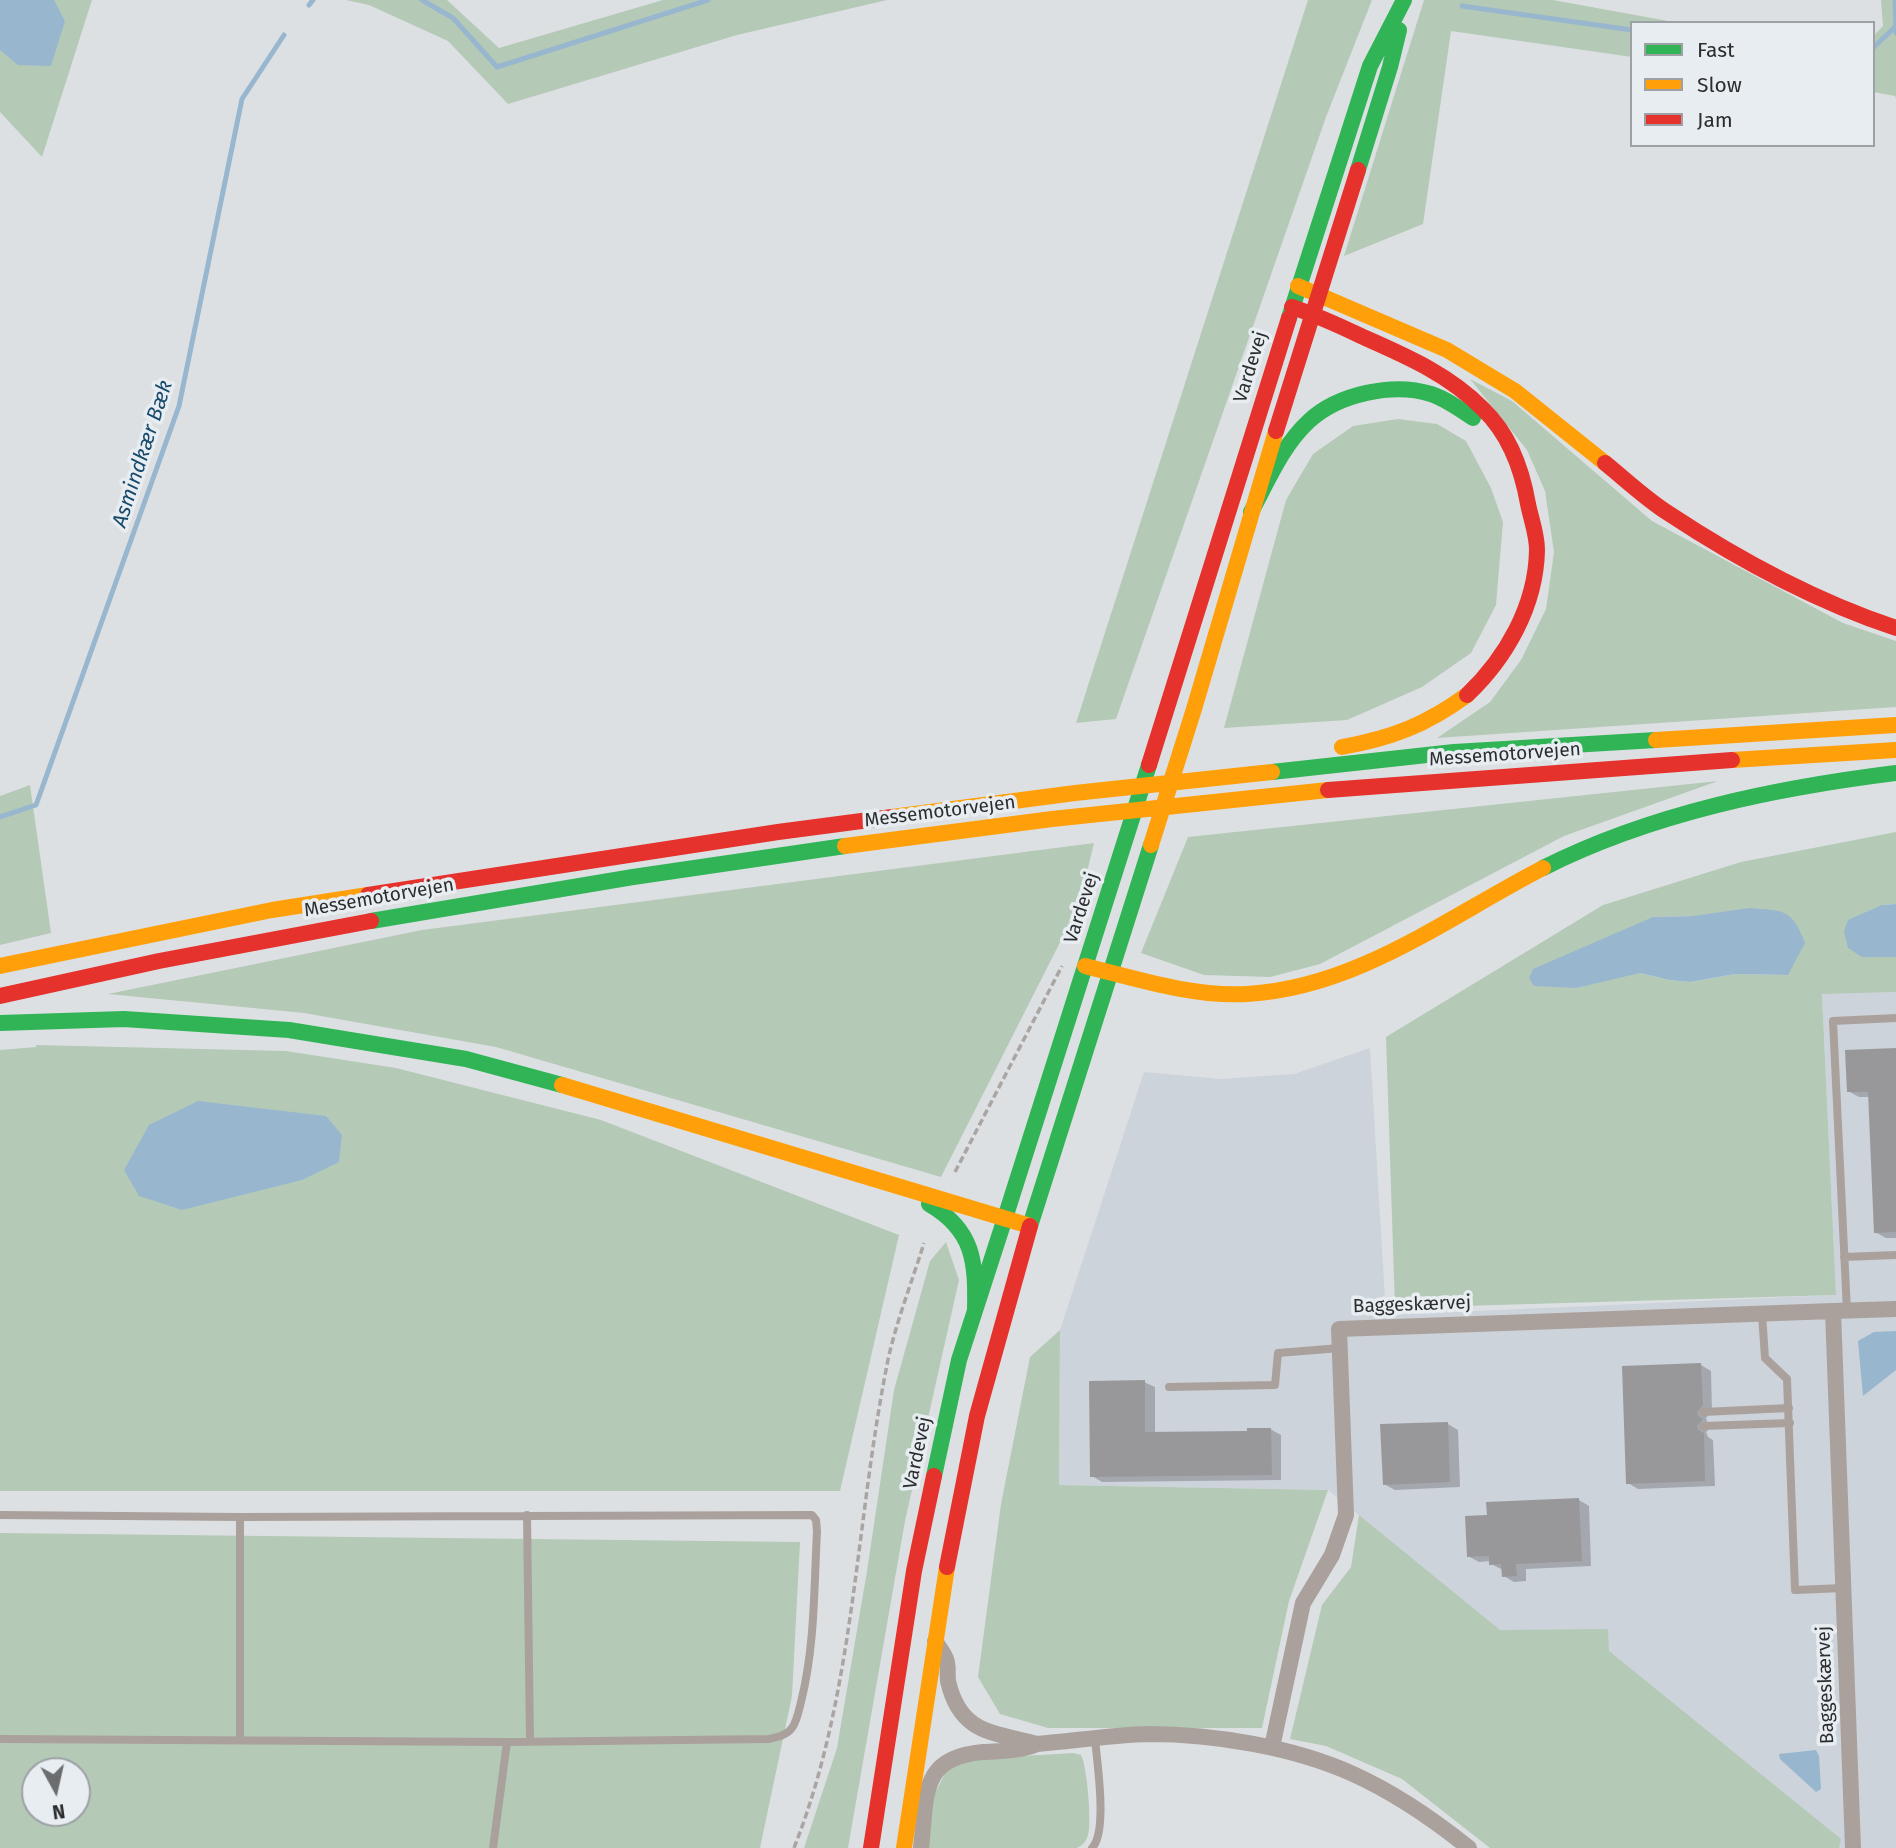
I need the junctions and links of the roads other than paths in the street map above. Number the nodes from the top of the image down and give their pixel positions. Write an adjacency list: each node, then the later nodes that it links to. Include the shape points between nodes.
1 (1405, 0): 2 (main road, Vardevej, via 1370,66); 3 (main road, Vardevej, via 1390,67)
2 (1298, 286): 3 (main road); 4 (main road, Vardevej)
3 (1320, 295): 5 (main road, Vardevej); 8 (main road, via 1447,350 1515,391 1666,513 1761,569 1848,612)
4 (1292, 307): 5 (main road); 15 (main road, Vardevej)
5 (1314, 314): 6 (main road, via 1455,383 1486,411 1512,449); 7 (main road, Vardevej)
6 (1525, 485): 7 (main road, via 1485,426 1453,404 1424,392 1383,391 1346,398 1310,420 1283,452); 10 (main road, via 1537,550 1528,604 1503,657 1466,697 1423,724 1362,745)
7 (1251, 512): 17 (main road, Vardevej)
8 (1896, 628)
9 (1896, 725): 14 (main road, Messemotorvejen, via 1454,752 1075,793 778,832)
10 (1321, 750)
11 (1896, 750): 18 (main road, Messemotorvejen, via 1453,779 1235,799 758,857 279,937)
12 (1251, 758): 14 (main road, via 743,822 426,875)
13 (1896, 773): 17 (main road, via 1741,798 1662,821 1569,855 1379,957 1328,979 1282,991 1202,992)
14 (272, 910): 16 (main road, Messemotorvejen)
15 (1085, 966): 17 (main road); 22 (main road, Vardevej)
16 (0, 967)
17 (1111, 972): 23 (main road, Vardevej)
18 (0, 996)
19 (1896, 1018): 25 (lane, via 1833,1021)
20 (0, 1023): 21 (main road, via 124,1019 289,1030 452,1057 569,1087)
21 (878, 1181): 22 (main road); 27 (main road, via 944,1211 961,1229 971,1247 976,1273)
22 (1004, 1218): 23 (main road); 27 (main road, Vardevej)
23 (1030, 1226): 40 (main road, Vardevej, via 972,1442)
24 (1896, 1255): 25 (lane)
25 (1844, 1257): 28 (lane)
26 (1896, 1309): 28 (street, Baggeskærvej)
27 (975, 1310): 41 (main road, Vardevej, via 914,1571)
28 (1840, 1311): 29 (street, Baggeskærvej); 39 (street, Baggeskærvej)
29 (1762, 1314): 30 (street, Baggeskærvej, via 1339,1329); 32 (lane, via 1765,1358 1787,1380)
30 (1340, 1348): 31 (lane, via 1278,1353 1275,1385); 48 (street, via 1346,1515 1332,1555 1303,1603)
31 (1169, 1387)
32 (1789, 1408): 33 (lane); 34 (lane)
33 (1703, 1412)
34 (1790, 1423): 35 (lane); 39 (lane, via 1795,1590)
35 (1703, 1426)
36 (0, 1515): 38 (lane)
37 (527, 1515): 38 (lane); 45 (lane); 45 (lane, via 803,1514 813,1515 817,1531 809,1670 798,1715 788,1732 769,1738)
38 (240, 1517): 43 (lane)
39 (1843, 1588): 56 (street, Baggeskærvej)
40 (935, 1641): 47 (street, via 947,1661 957,1707 966,1719 993,1734); 52 (main road, Vardevej)
41 (893, 1705): 50 (main road, via 879,1721); 51 (main road, Vardevej)
42 (0, 1739): 43 (lane)
43 (240, 1739): 46 (lane)
44 (1096, 1739): 47 (street); 48 (street, via 1149,1734); 54 (lane, via 1100,1828)
45 (530, 1741): 46 (lane)
46 (507, 1742): 49 (lane)
47 (1037, 1744): 53 (street, via 946,1761 928,1786)
48 (1272, 1746): 55 (street, via 1352,1773 1430,1817)
49 (494, 1848)
50 (856, 1848)
51 (871, 1848)
52 (905, 1848)
53 (920, 1848)
54 (1093, 1848)
55 (1469, 1848)
56 (1853, 1848)

